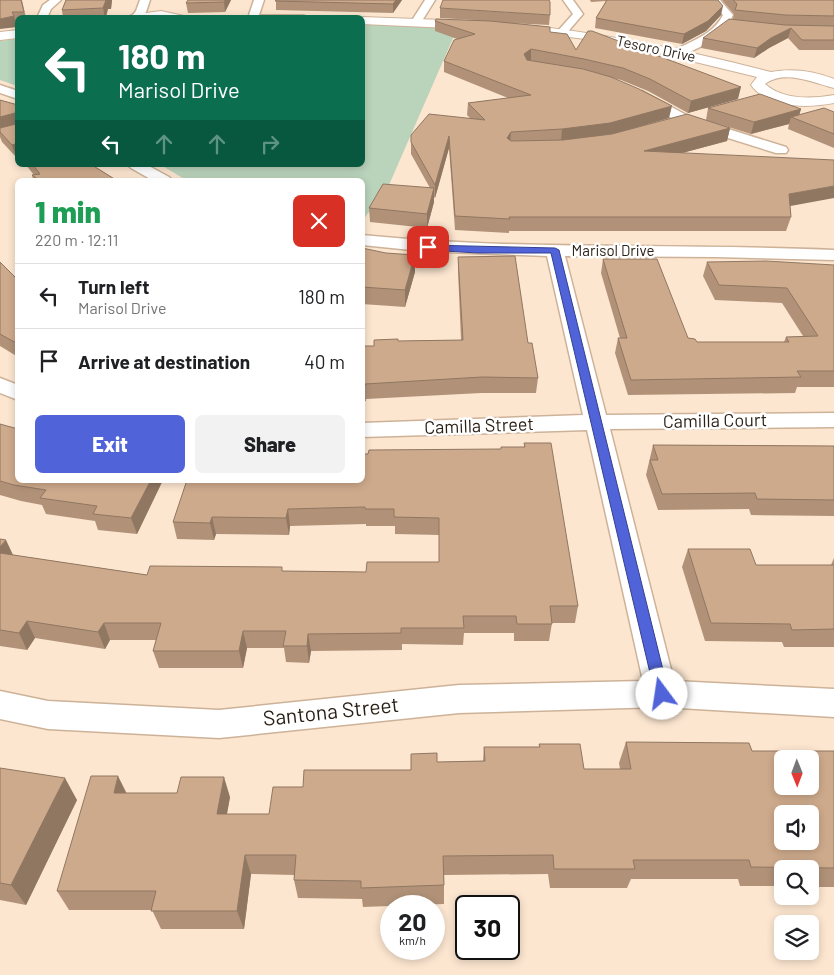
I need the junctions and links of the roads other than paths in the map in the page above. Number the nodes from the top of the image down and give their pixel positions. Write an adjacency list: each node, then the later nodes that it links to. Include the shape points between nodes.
1 (56, 0): 9 (street)
2 (145, 0): 10 (street)
3 (259, 0): 13 (street)
4 (430, 0): 15 (street)
5 (568, 0): 18 (street, via 578,14)
6 (714, 0): 21 (street, via 728,15 730,25)
7 (162, 1): 8 (street)
8 (161, 14): 11 (street); 12 (street)
9 (44, 15)
10 (137, 15)
11 (152, 15)
12 (166, 15)
13 (254, 15)
14 (365, 20): 15 (street)
15 (416, 22): 16 (street)
16 (486, 26)
17 (504, 27): 18 (street, Tesoro Drive)
18 (561, 33): 21 (street, Tesoro Drive)
19 (15, 34): 20 (street)
20 (0, 36)
21 (677, 53): 22 (street, Tesoro Drive)
22 (768, 76): 23 (street, Tesoro Drive, via 796,75); 27 (street, via 758,85)
23 (831, 81)
24 (628, 88): 31 (street)
25 (0, 89): 26 (street)
26 (15, 94)
27 (773, 95): 28 (street, via 804,102); 29 (street)
28 (834, 100)
29 (750, 101)
30 (704, 114): 31 (street)
31 (685, 120): 32 (street); 33 (street)
32 (666, 125)
33 (781, 150)
34 (140, 167): 35 (street)
35 (160, 178)
36 (365, 240): 37 (street, Marisol Drive, via 478,250)
37 (555, 250): 38 (street, Marisol Drive, via 772,251); 42 (street)
38 (834, 255)
39 (0, 385): 40 (street)
40 (15, 392)
41 (834, 420): 42 (street, Camilla Court)
42 (596, 422): 43 (street, Camilla Street); 44 (street)
43 (365, 430)
44 (662, 694): 45 (street, Santona Street); 46 (street, Santona Street, via 459,699 219,724 48,715)
45 (834, 703)
46 (0, 705)

